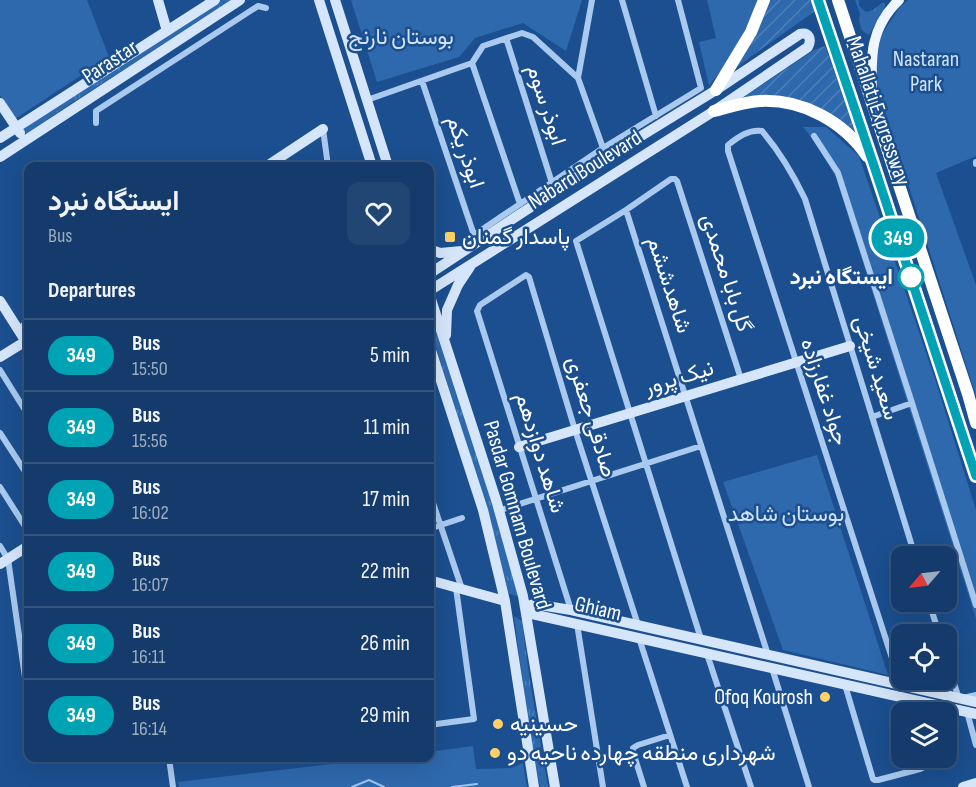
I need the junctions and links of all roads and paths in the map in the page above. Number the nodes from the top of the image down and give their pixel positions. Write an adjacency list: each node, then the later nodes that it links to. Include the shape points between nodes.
1 (158, 0): 14 (main road)
2 (215, 0): 14 (main road, Parastar)
3 (240, 0): 17 (main road, Parastar)
4 (319, 0): 40 (main road)
5 (335, 0): 24 (main road)
6 (592, 0): 20 (street)
7 (622, 0): 28 (street)
8 (678, 0): 28 (street, via 701,87)
9 (765, 0): 23 (highway, via 751,32)
10 (818, 0): 42 (highway, Mahallati Expressway)
11 (838, 0): 26 (highway, Mahallati Expressway)
12 (899, 0): 26 (main road, via 878,30 872,50)
13 (266, 8): 19 (street, via 258,6)
14 (167, 31): 30 (main road, Parastar)
15 (506, 38): 16 (street, via 483,46); 20 (street, via 522,33 533,37); 43 (street, ابوذر سوم)
16 (472, 63): 22 (street); 44 (street)
17 (140, 66): 19 (street); 35 (main road, Parastar)
18 (751, 66): 21 (main road, via 768,65); 21 (main road, Nabard Boulevard, via 800,34 808,34 808,46); 23 (main road, Nabard Boulevard)
19 (147, 78): 29 (street, via 96,111)
20 (578, 78): 36 (street)
21 (760, 80): 27 (main road, Nabard Boulevard)
22 (422, 81): 24 (street); 44 (street, ابوذر یکم, via 474,234)
23 (716, 90): 46 (main road, Nabard Boulevard)
24 (367, 100): 41 (main road)
25 (0, 103): 30 (main road)
26 (872, 103): 70 (highway, Mahallati Expressway)
27 (714, 111): 42 (highway, via 758,101 805,108 842,129); 48 (main road, Nabard Boulevard)
28 (656, 116): 36 (street)
29 (96, 123)
30 (16, 128): 34 (main road, Parastar); 35 (main road)
31 (322, 129): 38 (main road); 39 (street)
32 (762, 131): 59 (street, سعید شیخی, via 805,198); 61 (street, جواد غفارزاده, via 744,134 728,145 728,152)
33 (814, 136): 66 (street, via 838,173)
34 (0, 138)
35 (25, 141): 37 (main road, Parastar)
36 (603, 148): 43 (street)
37 (0, 157)
38 (273, 162)
39 (327, 162)
40 (371, 162)
41 (387, 162)
42 (874, 166): 75 (highway, Mahallati Expressway)
43 (552, 183): 44 (street)
44 (520, 204)
45 (626, 210): 64 (street, گل بابا محمدی, via 671,179 677,181); 65 (street, شاهدششم); 68 (street, via 576,241)
46 (465, 250): 47 (main road); 49 (main road, Nabard Boulevard)
47 (434, 251)
48 (472, 264): 50 (main road, Nabard Boulevard); 57 (main road, via 447,310)
49 (434, 271)
50 (434, 289)
51 (0, 301): 55 (main road)
52 (478, 307): 71 (street, صادقی جعفری, via 523,275 529,277); 74 (street, شاهد دوازدهم)
53 (434, 308): 57 (main road, Pasdar Gomnam Boulevard)
54 (24, 325): 55 (street)
55 (18, 329): 56 (main road)
56 (24, 338)
57 (445, 343): 96 (main road, Pasdar Gomnam Boulevard, via 513,555)
58 (24, 345): 60 (main road)
59 (850, 346): 61 (main road, نیک پرور); 69 (street, سعید شیخی)
60 (0, 357)
61 (796, 362): 64 (main road, نیک پرور); 106 (street, جواد غفارزاده)
62 (434, 364): 94 (main road, Pasdar Gomnam Boulevard, via 483,510)
63 (0, 370): 67 (street)
64 (741, 379): 65 (main road, نیک پرور)
65 (685, 396): 68 (main road, نیک پرور); 73 (street, شاهدششم)
66 (912, 403): 69 (street); 95 (street)
67 (24, 409)
68 (630, 413): 71 (main road, نیک پرور); 76 (street)
69 (872, 417): 89 (street, سعید شیخی)
70 (976, 423)
71 (575, 430): 74 (main road, نیک پرور); 79 (street, صادقی جعفری)
72 (0, 433): 77 (street)
73 (701, 446): 76 (street); 98 (street, شاهدششم)
74 (519, 447): 81 (street, شاهد دوازدهم)
75 (971, 447): 78 (highway, Mahallati Expressway)
76 (646, 464): 79 (street); 102 (street)
77 (24, 470)
78 (976, 476)
79 (592, 481): 81 (street); 100 (street, صادقی جعفری)
80 (0, 488): 85 (street)
81 (536, 499): 83 (street); 97 (street, شاهد دوازدهم)
82 (434, 505): 86 (street)
83 (504, 509)
84 (462, 518): 86 (street)
85 (24, 525)
86 (441, 525): 87 (street); 93 (street)
87 (434, 527)
88 (0, 546): 91 (street)
89 (912, 546)
90 (24, 549): 91 (main road)
91 (4, 562): 108 (street)
92 (434, 582): 93 (main road)
93 (459, 589): 94 (main road); 118 (street, via 474,719)
94 (505, 601): 125 (main road, Pasdar Gomnam Boulevard)
95 (976, 605)
96 (525, 607): 97 (main road, Ghiam, via 534,604); 99 (main road, Ghiam, via 532,614); 126 (main road, Pasdar Gomnam Boulevard)
97 (571, 610): 100 (main road, Ghiam)
98 (754, 610): 103 (street, شاهدششم, via 759,645); 105 (street, شاهدششم)
99 (577, 624): 101 (main road, Ghiam); 127 (street)
100 (639, 626): 102 (main road, Ghiam)
101 (639, 638): 104 (main road, Ghiam); 119 (street)
102 (701, 640): 103 (main road, Ghiam)
103 (752, 651): 105 (main road, Ghiam)
104 (707, 653): 107 (main road, Ghiam); 130 (street)
105 (768, 655): 107 (main road); 109 (main road, Ghiam)
106 (891, 655)
107 (772, 668): 110 (main road, Ghiam); 131 (street)
108 (24, 675)
109 (891, 684)
110 (845, 685): 115 (main road, Ghiam); 122 (street, via 873,779)
111 (919, 690): 114 (main road, Ghiam)
112 (956, 690): 114 (street)
113 (976, 695): 114 (street)
114 (959, 699): 116 (main road, Ghiam)
115 (909, 700): 117 (main road, Ghiam)
116 (976, 702)
117 (974, 714): 120 (street)
118 (434, 724)
119 (670, 735): 128 (street, via 633,748); 129 (street)
120 (976, 745)
121 (170, 762): 124 (street)
122 (920, 768)
123 (976, 783): 132 (main road)
124 (173, 787)
125 (534, 787)
126 (555, 787)
127 (603, 787)
128 (644, 787)
129 (687, 787)
130 (750, 787)
131 (808, 787)
132 (963, 787)

